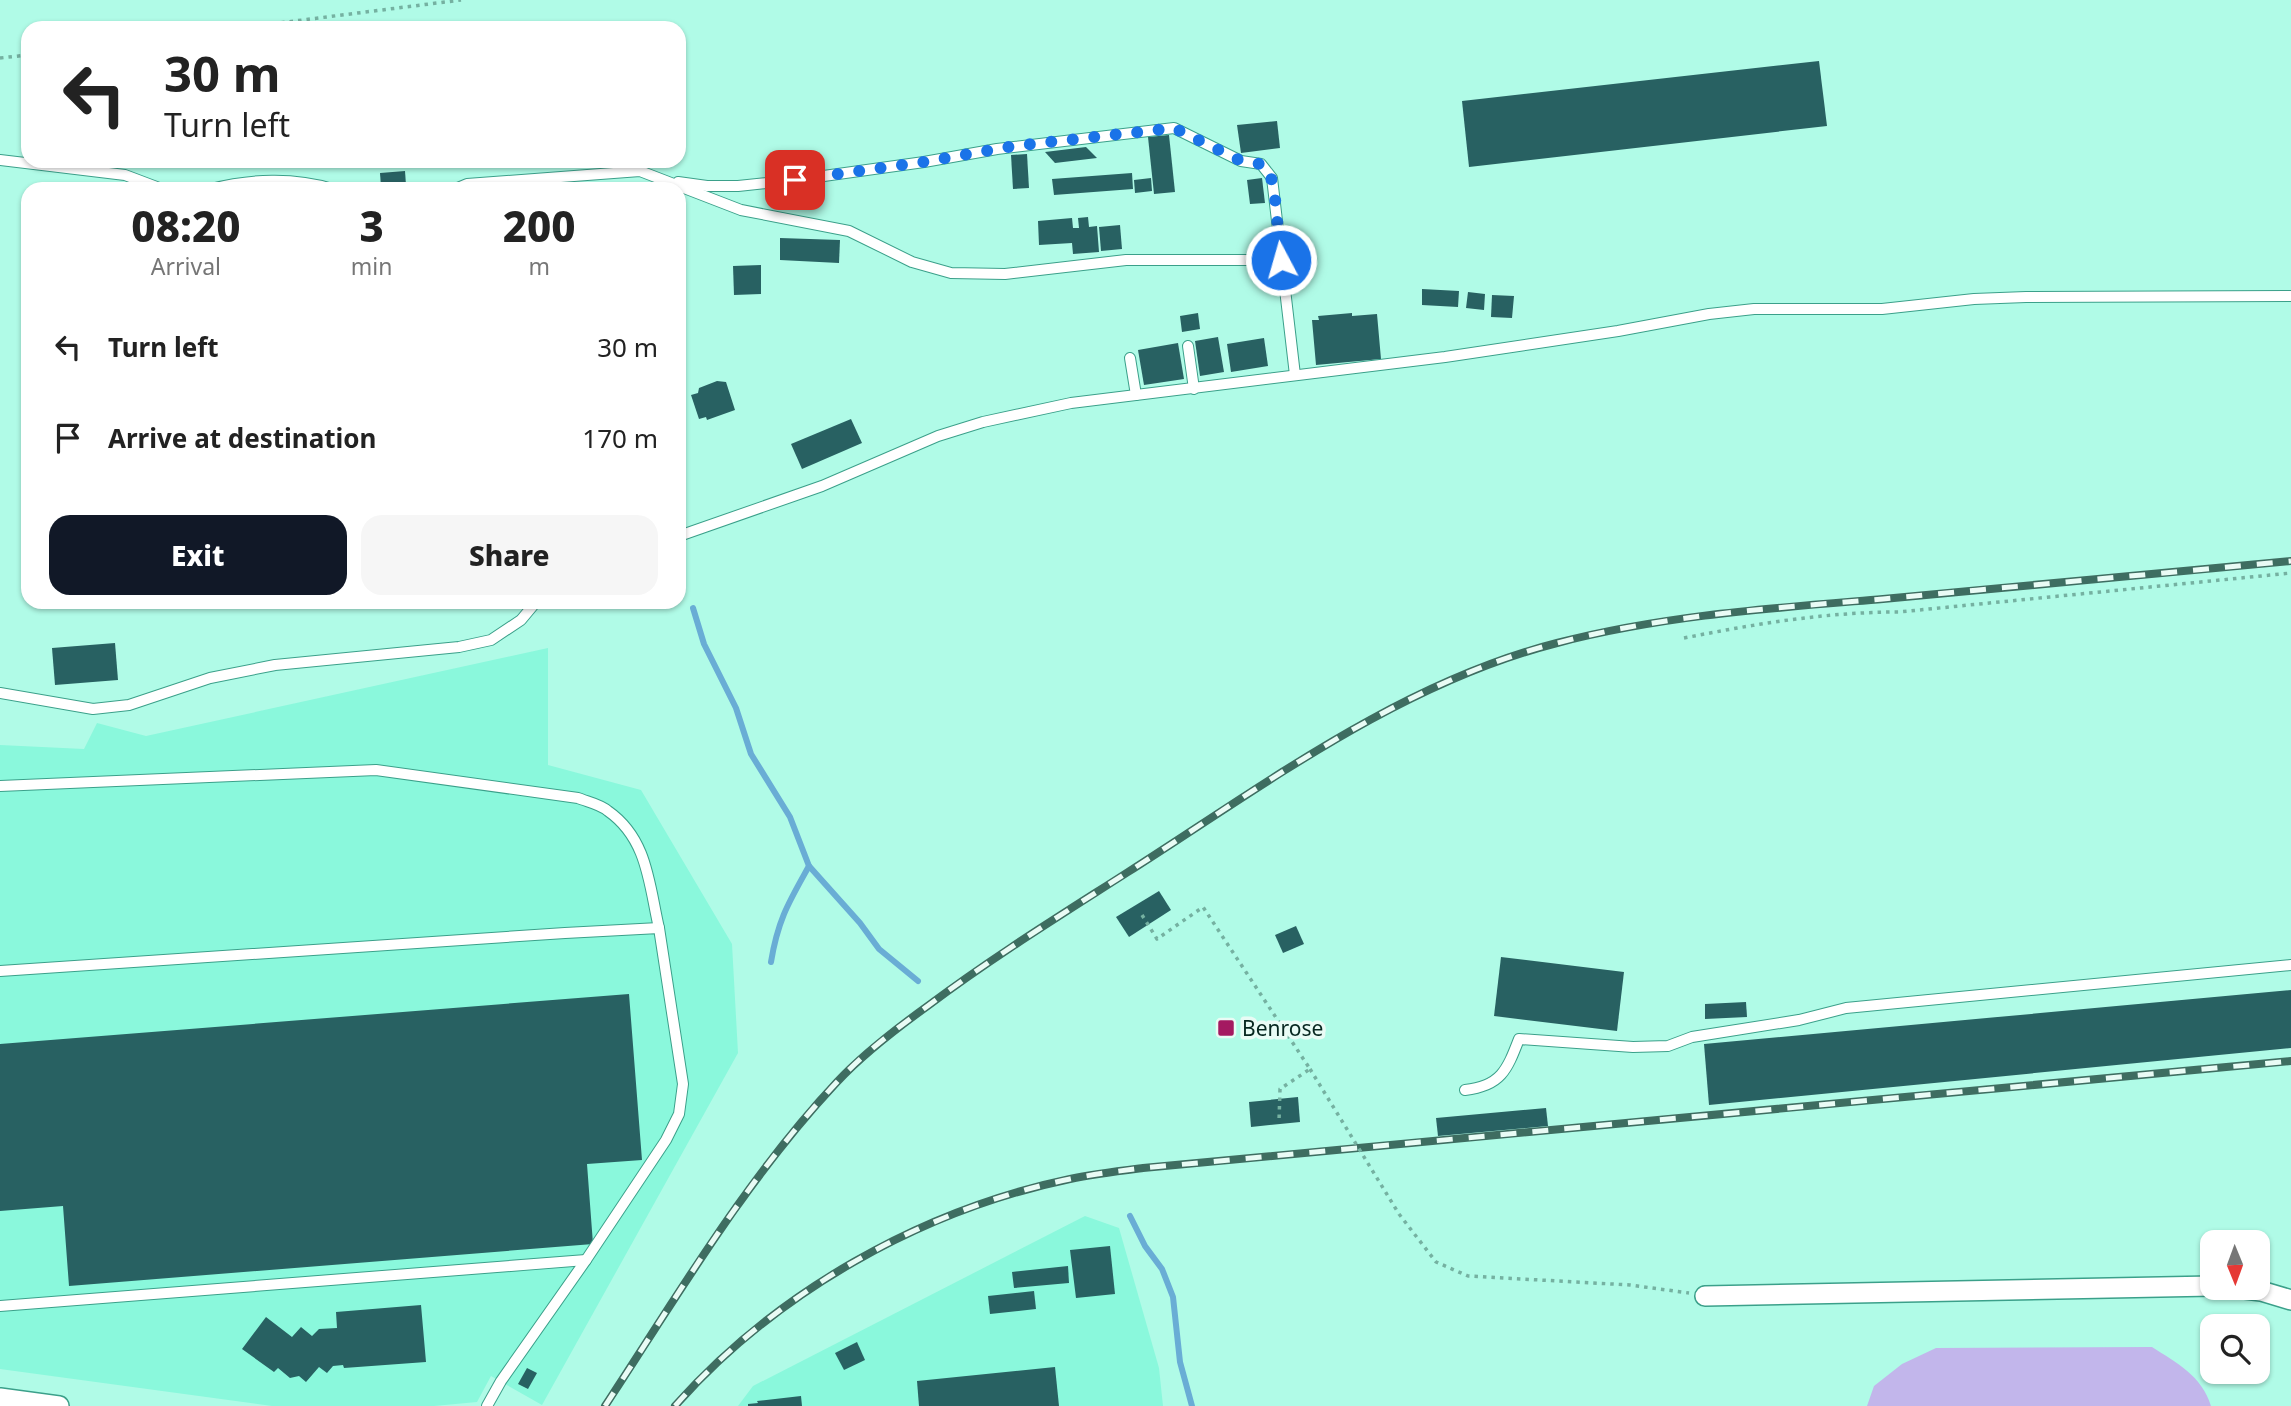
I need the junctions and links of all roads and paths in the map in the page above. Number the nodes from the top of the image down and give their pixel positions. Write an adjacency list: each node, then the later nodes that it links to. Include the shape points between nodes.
1 (461, 0): 2 (path)
2 (294, 21)
3 (21, 56): 4 (path)
4 (0, 58)
5 (0, 160): 6 (lane)
6 (21, 163)
7 (67, 168): 9 (lane, via 125,175)
8 (663, 180): 12 (lane, via 640,171); 13 (lane); 14 (lane)
9 (144, 182)
10 (250, 182): 11 (lane)
11 (298, 182)
12 (494, 182)
13 (668, 182)
14 (678, 182)
15 (686, 183): 17 (lane, via 738,186 1174,128 1269,171)
16 (686, 189): 17 (lane, via 741,210 849,231 912,262 951,272 1005,274 1126,260)
17 (1281, 260): 21 (lane)
18 (2291, 296): 21 (lane, via 2026,297 1882,309 1754,309 1522,346)
19 (1188, 346): 22 (lane)
20 (1130, 358): 23 (lane)
21 (1295, 375): 22 (lane)
22 (1194, 388): 23 (lane)
23 (1136, 395): 24 (lane, via 982,422)
24 (686, 534)
25 (2291, 573): 27 (path, via 1795,619)
26 (530, 609): 28 (lane, via 491,640 275,665 210,678 129,705 93,709)
27 (1684, 638)
28 (0, 693)
29 (0, 786): 31 (lane, via 376,770 578,798 607,809 641,849)
30 (1142, 915): 34 (path, via 1157,939 1203,907)
31 (659, 928): 33 (lane); 37 (lane, via 683,1084 679,1114)
32 (2291, 965): 35 (lane, via 1846,1008 1692,1037 1668,1046 1519,1040 1498,1080)
33 (0, 971)
34 (1310, 1069): 36 (path, via 1280,1089); 40 (path, bridge, via 1399,1214 1436,1262 1468,1276 1630,1285)
35 (1465, 1090)
36 (1279, 1121)
37 (586, 1260): 42 (lane); 45 (lane)
38 (2200, 1286): 40 (street)
39 (2270, 1295): 41 (street)
40 (1704, 1296)
41 (2291, 1300)
42 (0, 1306)
43 (0, 1398): 44 (street)
44 (59, 1406)
45 (487, 1406)

